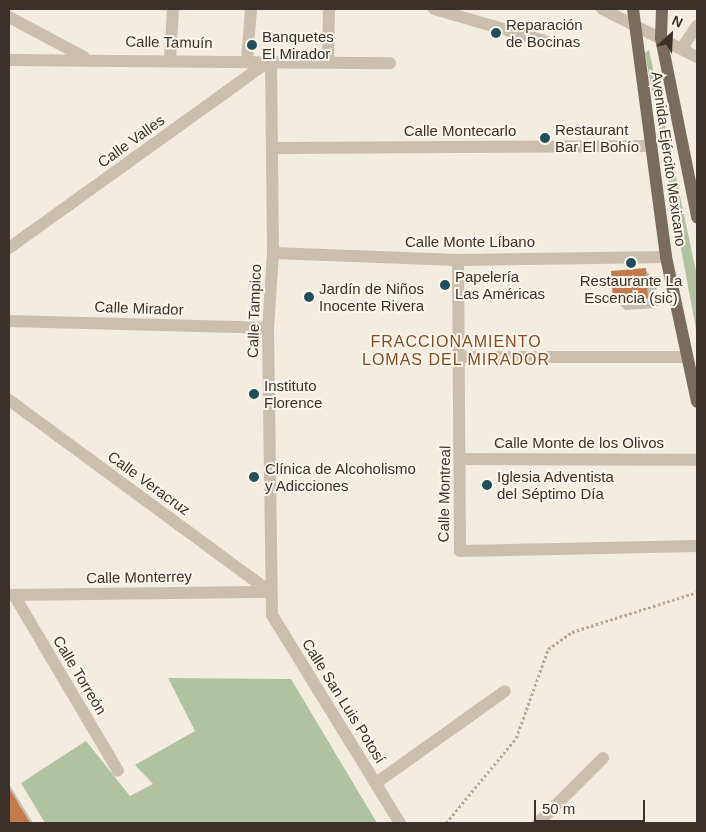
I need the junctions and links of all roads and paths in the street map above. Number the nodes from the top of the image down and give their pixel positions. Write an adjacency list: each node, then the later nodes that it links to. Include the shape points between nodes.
1 (173, 9): 16 (street)
2 (251, 9): 18 (street)
3 (329, 9): 20 (street)
4 (434, 9): 12 (street)
5 (602, 9): 9 (street)
6 (634, 9): 9 (main road, Avenida Ejército Mexicano)
7 (662, 9): 11 (main road, Avenida Ejército Mexicano)
8 (9, 17): 15 (street)
9 (634, 24): 11 (street); 22 (main road, Avenida Ejército Mexicano)
10 (697, 26): 13 (street)
11 (661, 38): 13 (street); 24 (main road, Avenida Ejército Mexicano)
12 (545, 41)
13 (682, 48): 14 (street)
14 (697, 57)
15 (86, 58): 16 (street, Calle Tamuín); 17 (street, Calle Tamuín)
16 (170, 58): 18 (street, Calle Tamuín)
17 (9, 60)
18 (247, 60): 19 (street, Calle Tamuín)
19 (271, 60): 20 (street, Calle Tamuín); 23 (street, Calle Tampico); 25 (street, Calle Valles)
20 (328, 60): 21 (street, Calle Tamuín)
21 (390, 63)
22 (649, 146): 23 (street, Calle Montecarlo); 27 (main road, Avenida Ejército Mexicano)
23 (272, 148): 26 (street, Calle Tampico)
24 (697, 217)
25 (9, 248)
26 (273, 253): 28 (street, Calle Monte Líbano); 30 (street, Calle Tampico)
27 (666, 257): 28 (street, Calle Monte Líbano); 32 (main road, Avenida Ejército Mexicano)
28 (458, 260): 31 (street, Calle Montreal)
29 (9, 321): 30 (street, Calle Mirador)
30 (268, 328): 38 (street, Calle Tampico)
31 (458, 357): 32 (street); 35 (street, Calle Montreal)
32 (687, 357): 34 (main road, Avenida Ejército Mexicano)
33 (9, 400): 38 (street, Calle Veracruz)
34 (697, 402)
35 (462, 459): 36 (street, Calle Monte de los Olivos); 37 (street, Calle Montreal, via 460,551)
36 (697, 460)
37 (697, 546)
38 (270, 592): 40 (street, Calle Monterrey); 44 (street, Calle San Luis Potosí, via 272,616)
39 (697, 592): 46 (path, via 572,632 548,649 516,738 498,766)
40 (11, 595): 43 (street, Calle Torreón)
41 (505, 691): 44 (street)
42 (603, 758): 47 (street)
43 (118, 771)
44 (376, 783): 45 (street, Calle San Luis Potosí)
45 (400, 823)
46 (446, 823)
47 (538, 823)

